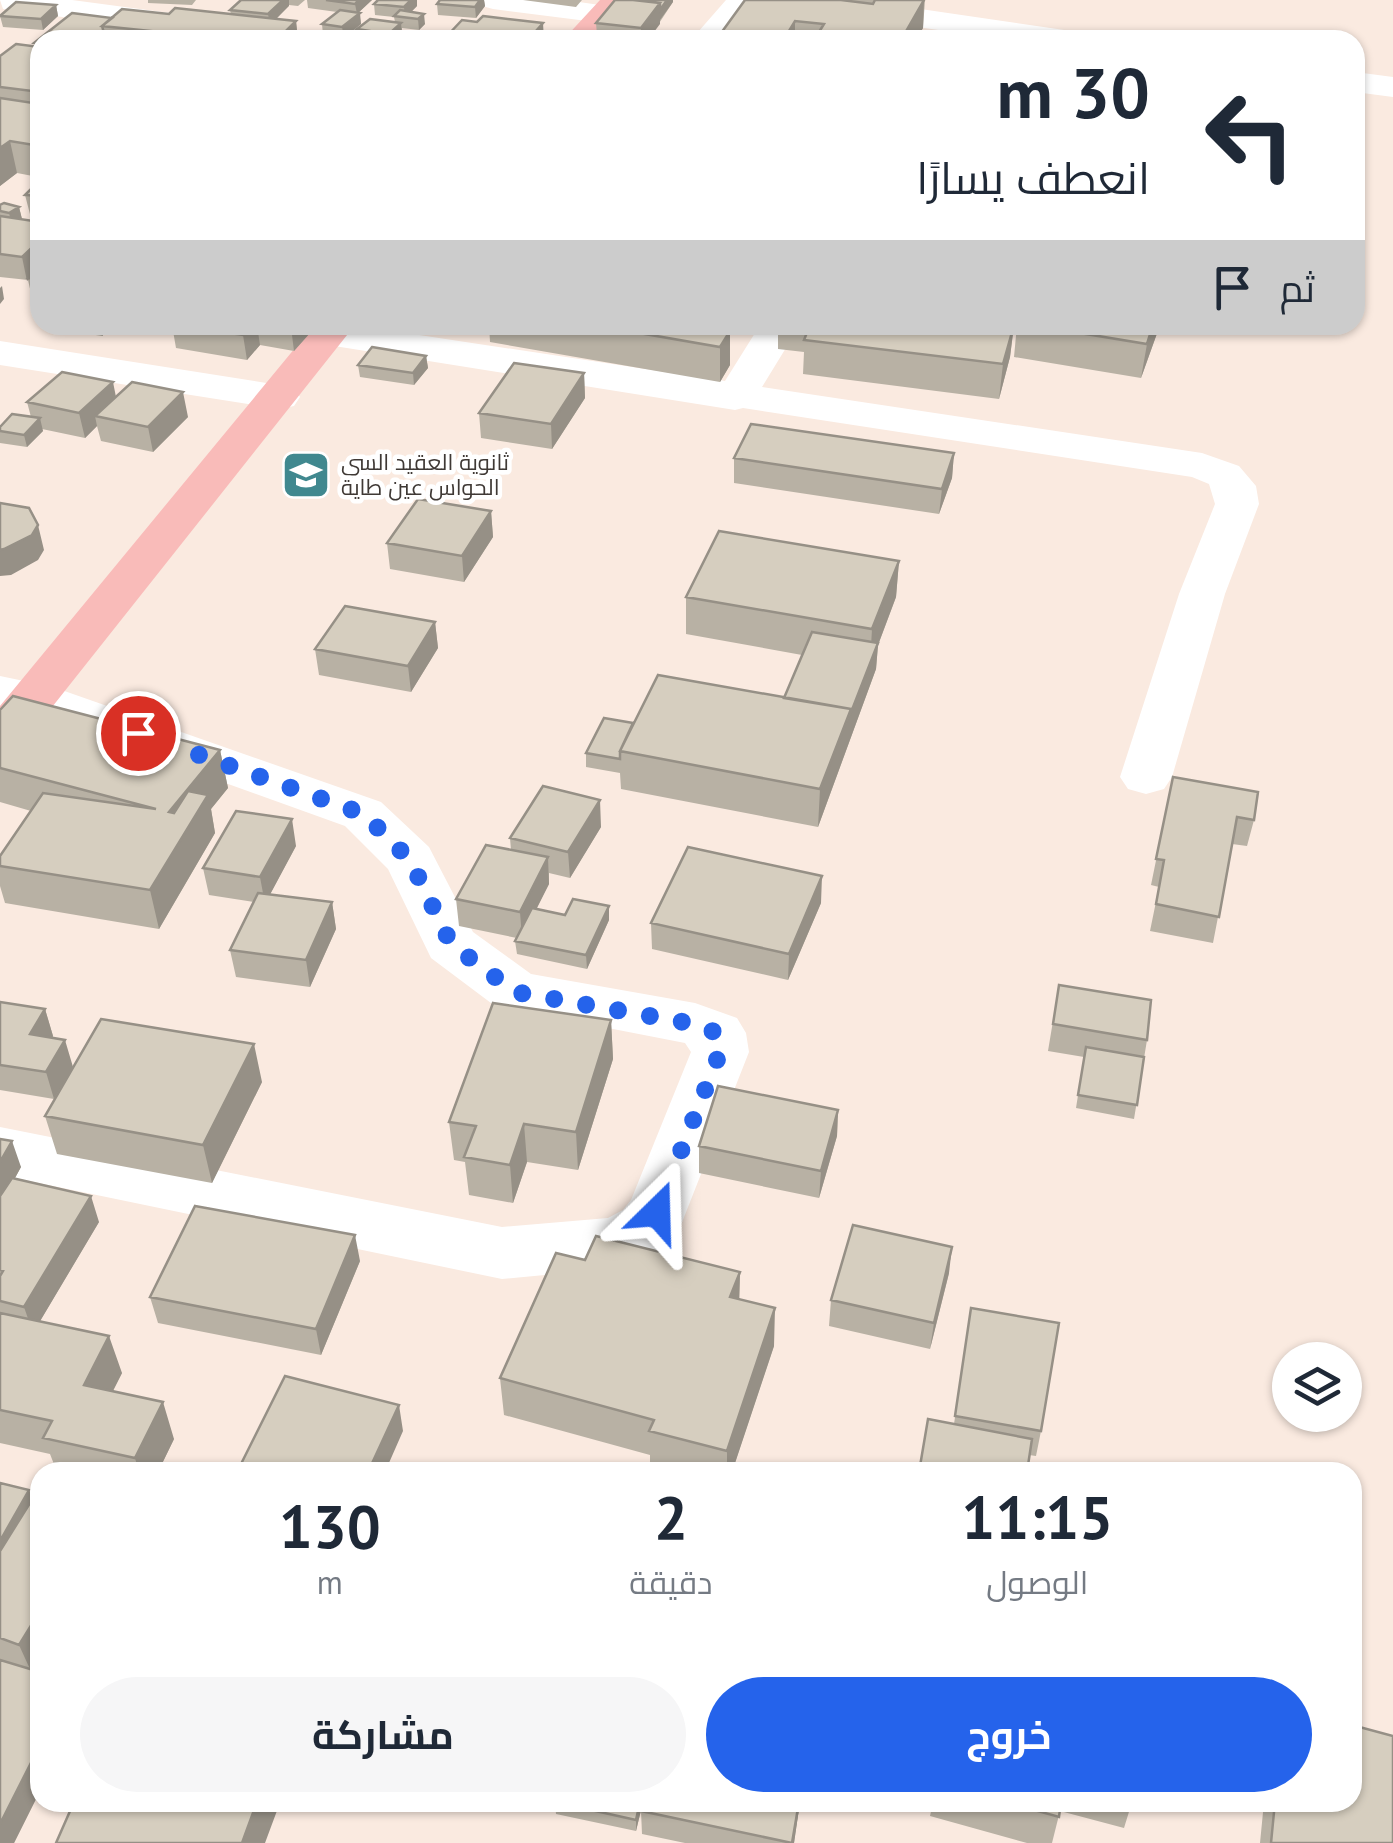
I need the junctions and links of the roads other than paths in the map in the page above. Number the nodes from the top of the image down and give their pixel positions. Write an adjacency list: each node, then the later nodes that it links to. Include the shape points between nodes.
1 (3, 0): 7 (street)
2 (232, 0): 8 (street)
3 (493, 0): 6 (street)
4 (743, 0): 12 (street)
5 (796, 0): 13 (street)
6 (610, 7): 11 (main road)
7 (87, 10): 8 (street); 9 (street)
8 (204, 26): 10 (street)
9 (60, 30)
10 (233, 30)
11 (588, 30)
12 (716, 30)
13 (1002, 30)
14 (1365, 83): 15 (street)
15 (1393, 87)
16 (327, 335): 21 (main road)
17 (408, 335): 19 (street)
18 (774, 335): 22 (street)
19 (472, 340): 22 (street)
20 (0, 352): 21 (street)
21 (279, 397): 23 (main road)
22 (735, 398): 24 (street, via 1202,466 1224,475 1237,504)
23 (12, 709): 25 (street, via 308,792 364,814 410,860 451,944 490,976 515,992 695,1024 717,1033 720,1052 657,1212 645,1228 618,1243 502,1253)
24 (1146, 777)
25 (0, 1151)

